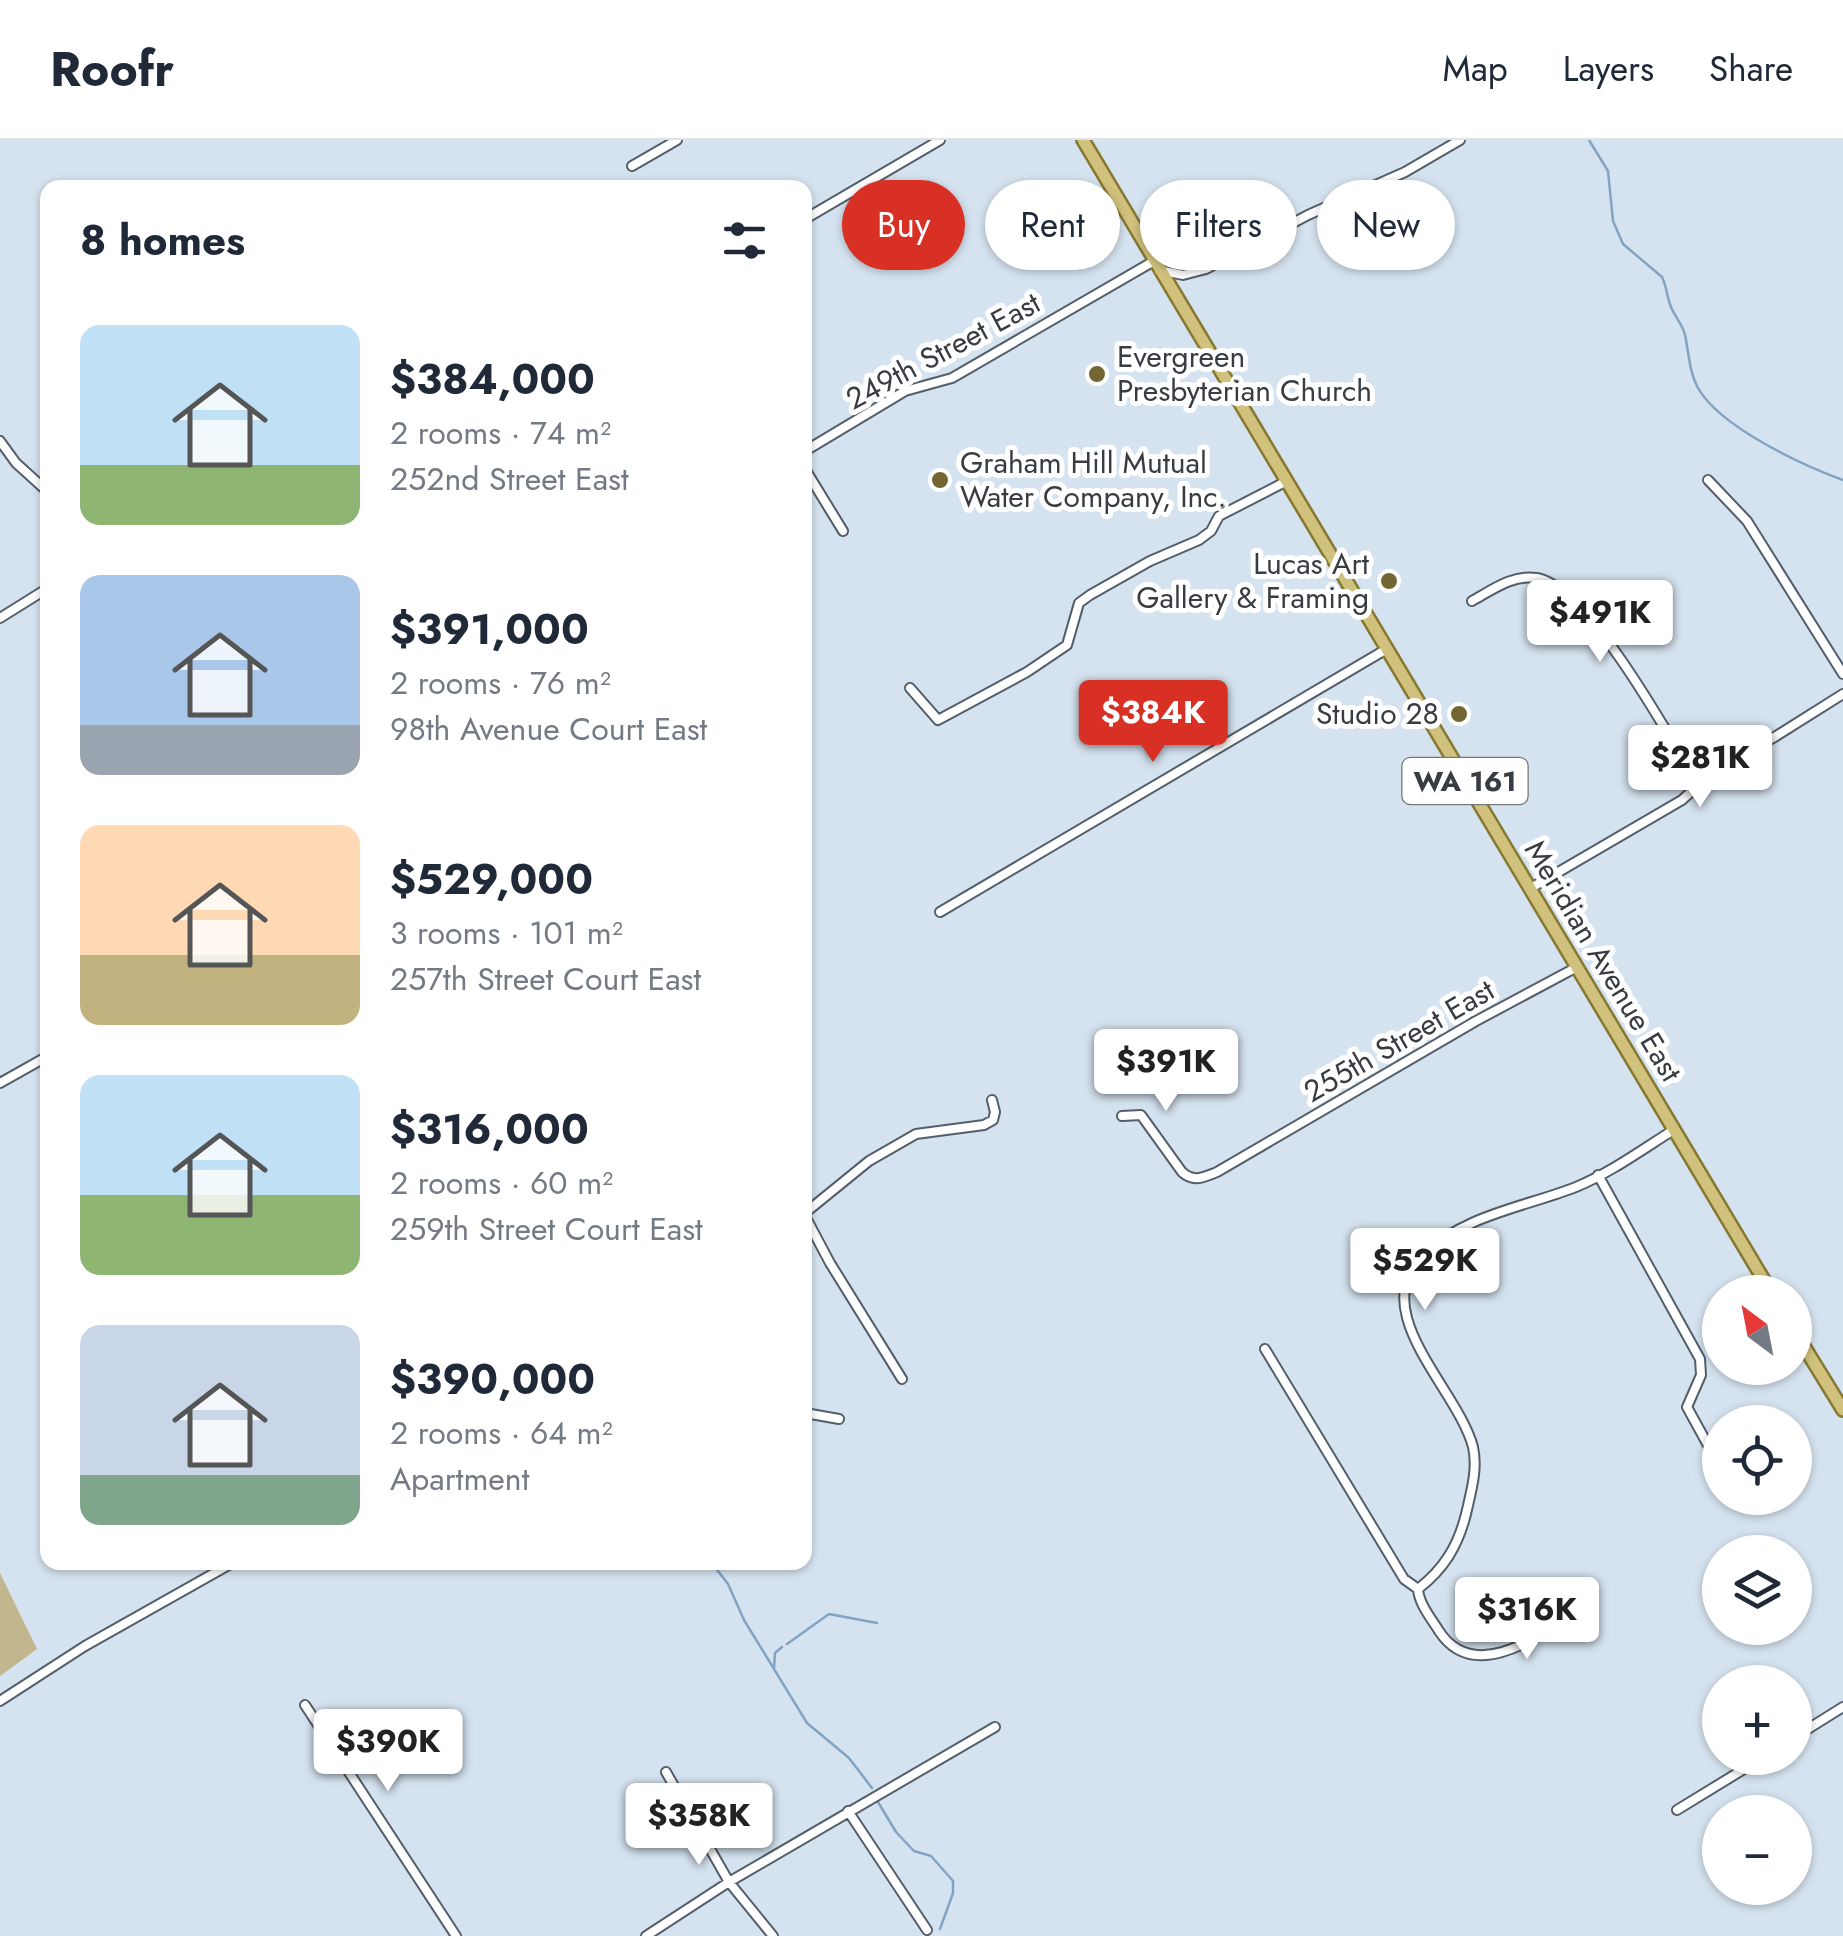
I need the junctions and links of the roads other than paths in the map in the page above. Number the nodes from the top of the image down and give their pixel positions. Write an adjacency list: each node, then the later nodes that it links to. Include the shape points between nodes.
1 (676, 140): 5 (street)
2 (940, 140): 6 (street)
3 (1082, 140): 8 (main road, Meridian Avenue East / WA 161)
4 (1460, 140): 7 (street)
5 (632, 166)
6 (812, 215)
7 (1297, 221)
8 (1140, 237)
9 (1148, 270): 14 (street, 249th Street East, via 962,372 906,391)
10 (1160, 270): 17 (main road, Meridian Avenue East / WA 161)
11 (1171, 270): 12 (street)
12 (1197, 270)
13 (0, 441): 18 (street)
14 (812, 447)
15 (812, 480): 19 (street)
16 (1708, 480): 24 (street, via 1746,521)
17 (1285, 482): 23 (main road, Meridian Avenue East / WA 161); 25 (street, via 1219,516 1199,540 1090,595 1079,603 1067,645 944,719 935,719)
18 (40, 484)
19 (843, 531)
20 (40, 593): 22 (street)
21 (1472, 601): 27 (street, via 1524,578 1547,581 1572,598 1645,697)
22 (0, 618)
23 (1385, 650): 28 (main road, Meridian Avenue East / WA 161); 29 (street)
24 (1843, 674)
25 (910, 688)
26 (1843, 694): 27 (street)
27 (1698, 785): 28 (street)
28 (1532, 888): 30 (main road, Meridian Avenue East / WA 161)
29 (940, 912)
30 (1576, 967): 34 (street, 255th Street East, via 1216,1172 1190,1178 1146,1119); 35 (main road, Meridian Avenue East / WA 161)
31 (40, 1060): 32 (street)
32 (0, 1083)
33 (992, 1100): 37 (street, via 993,1120 916,1134 868,1161)
34 (1122, 1116)
35 (1675, 1130): 36 (street); 39 (main road, Meridian Avenue East / WA 161)
36 (1598, 1175): 46 (street, via 1697,1353 1701,1375 1687,1407); 48 (street, via 1457,1233 1424,1254 1406,1282 1408,1320 1466,1428 1475,1459 1456,1547)
37 (812, 1209)
38 (812, 1228): 42 (street)
39 (1761, 1275)
40 (1266, 1349): 48 (street, via 1404,1579)
41 (1812, 1360): 43 (main road)
42 (902, 1379)
43 (1843, 1410)
44 (812, 1414): 45 (street)
45 (839, 1419)
46 (1702, 1434)
47 (220, 1570): 50 (street)
48 (1418, 1590): 49 (street, via 1448,1645 1484,1656 1510,1650)
49 (1590, 1603)
50 (0, 1701)
51 (305, 1705): 61 (street)
52 (1843, 1707): 53 (street)
53 (1812, 1726)
54 (995, 1727): 58 (street)
55 (666, 1772): 59 (street)
56 (1734, 1775): 57 (street)
57 (1677, 1810)
58 (848, 1812): 59 (street); 60 (street)
59 (729, 1882): 62 (street); 63 (street)
60 (926, 1930)
61 (456, 1936)
62 (646, 1936)
63 (773, 1936)

